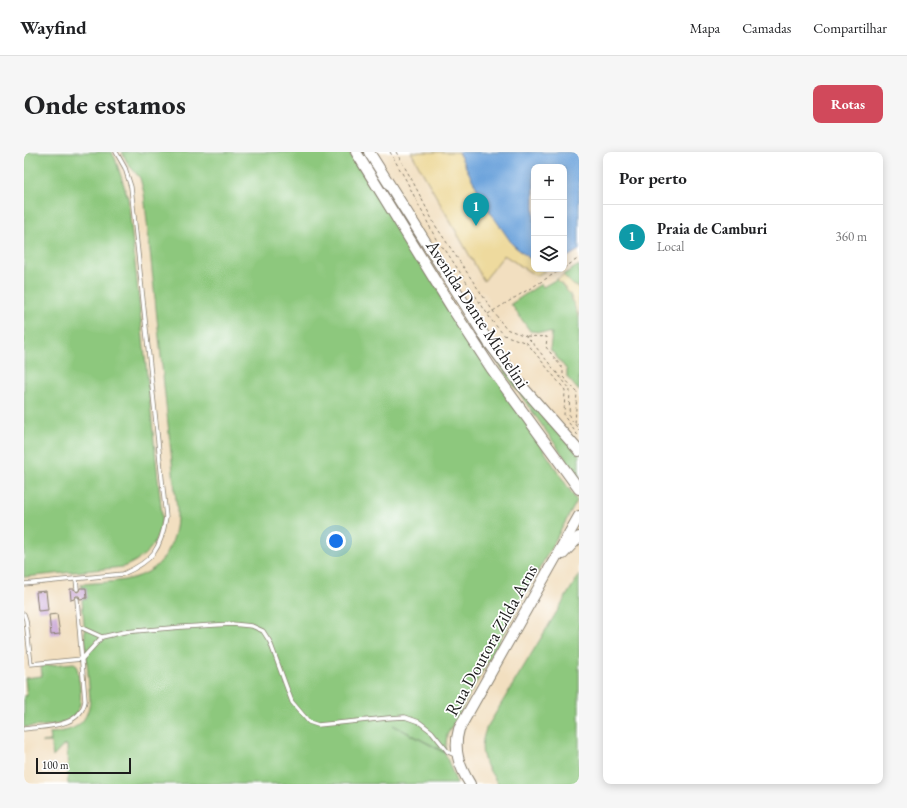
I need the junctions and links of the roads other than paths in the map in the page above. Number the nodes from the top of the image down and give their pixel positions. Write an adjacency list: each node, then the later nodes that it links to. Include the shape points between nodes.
1 (116, 152): 10 (lane, via 131,187 166,517 164,533 159,544 144,563 122,574)
2 (356, 152): 6 (main road, Avenida Dante Michelini, via 486,361)
3 (369, 152): 4 (main road, Avenida Dante Michelini, via 489,342 521,384)
4 (576, 440): 5 (main road, Avenida Dante Michelini)
5 (579, 451)
6 (579, 489)
7 (579, 516): 9 (main road, Rua Doutora Zilda Arns)
8 (579, 537): 9 (main road)
9 (552, 567): 19 (main road, Rua Doutora Zilda Arns, via 463,722 458,735)
10 (76, 579): 11 (lane); 12 (lane)
11 (24, 584)
12 (76, 589)
13 (77, 599): 15 (lane)
14 (24, 614): 17 (lane, via 31,664)
15 (80, 627): 16 (lane); 17 (lane)
16 (102, 637): 17 (lane); 19 (lane, via 124,632 182,627 232,624 252,626 262,631 270,642 292,702 309,722 318,725 405,717 419,722 432,732 448,752)
17 (82, 659): 18 (lane, via 86,700 84,709 67,723)
18 (24, 729)
19 (457, 756): 20 (main road, Rua Doutora Zilda Arns)
20 (470, 784)

